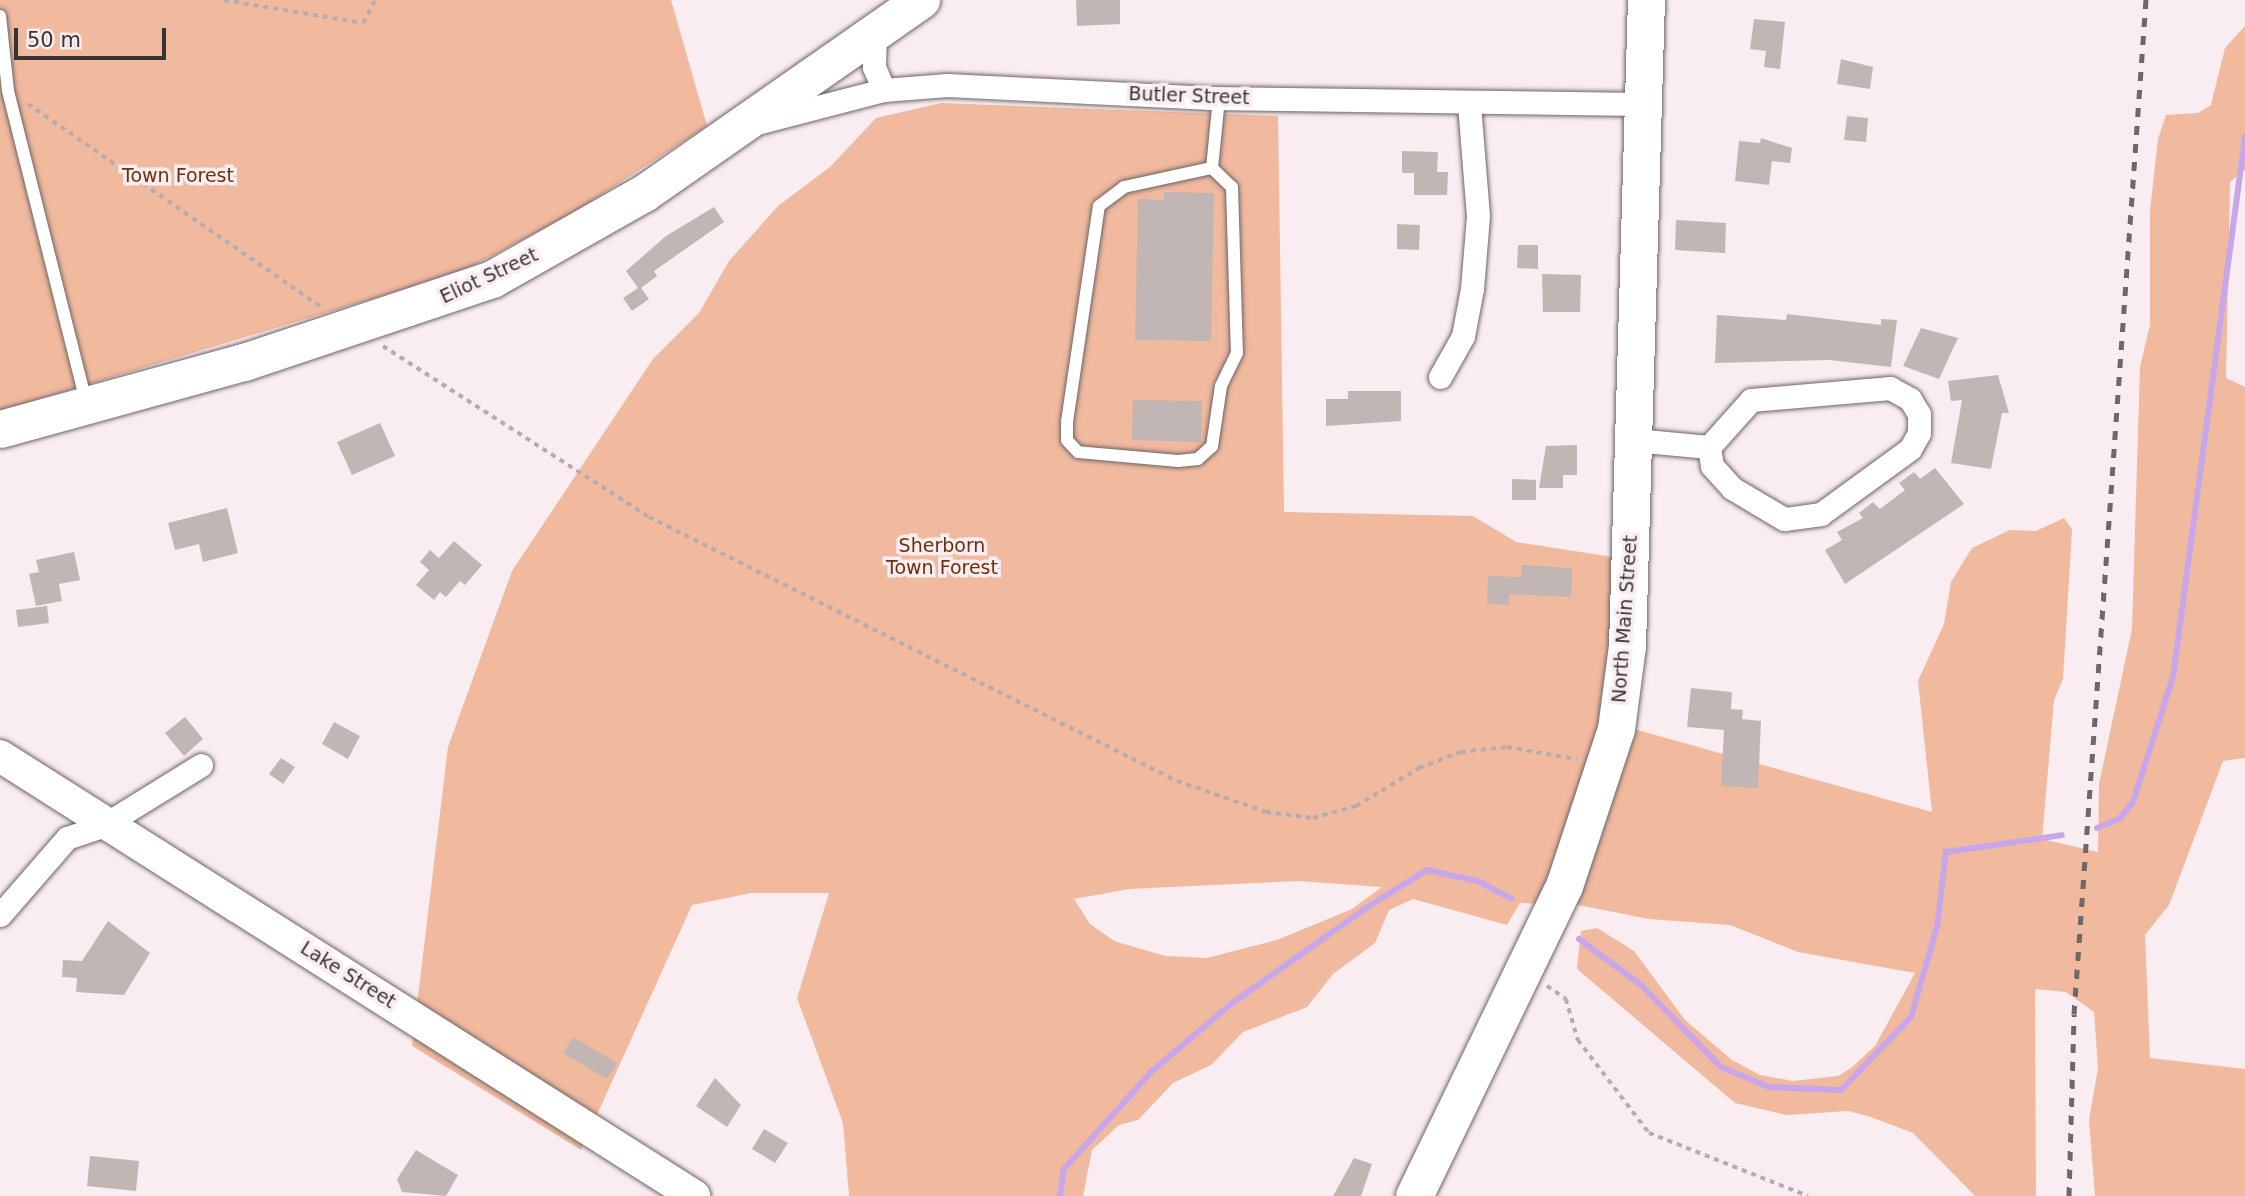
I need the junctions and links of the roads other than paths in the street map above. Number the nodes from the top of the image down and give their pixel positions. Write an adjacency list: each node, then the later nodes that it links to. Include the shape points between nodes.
1 (921, 0): 4 (main road, Eliot Street)
2 (1646, 0): 8 (main road, North Main Street)
3 (0, 16): 12 (lane, via 8,91)
4 (875, 36): 5 (street, via 874,67); 9 (main road, Eliot Street)
5 (884, 90): 6 (street, Butler Street, via 947,85); 9 (street, Butler Street)
6 (1219, 98): 7 (street, Butler Street); 10 (lane)
7 (1469, 103): 8 (street, Butler Street); 11 (street, via 1478,216 1472,289 1463,336)
8 (1641, 104): 14 (main road, North Main Street)
9 (742, 126): 12 (main road, Eliot Street, via 645,193 492,279 351,329)
10 (1212, 168): 10 (lane, via 1124,187 1099,206 1067,422 1066,440 1078,452 1178,461 1198,459 1212,446 1221,386 1237,353 1231,187)
11 (1440, 377)
12 (87, 404): 13 (main road, Eliot Street)
13 (0, 429)
14 (1634, 440): 15 (street); 21 (main road, North Main Street, via 1627,646 1606,771 1523,974)
15 (1709, 447): 15 (street, via 1712,466 1731,488 1784,519 1799,520 1821,514 1910,449 1919,433 1919,414 1890,388 1768,394 1731,418)
16 (0, 756): 18 (street, Lake Street)
17 (201, 765): 18 (street)
18 (104, 825): 19 (street, via 67,838); 20 (street, Lake Street)
19 (0, 915)
20 (694, 1196)
21 (1414, 1196)

